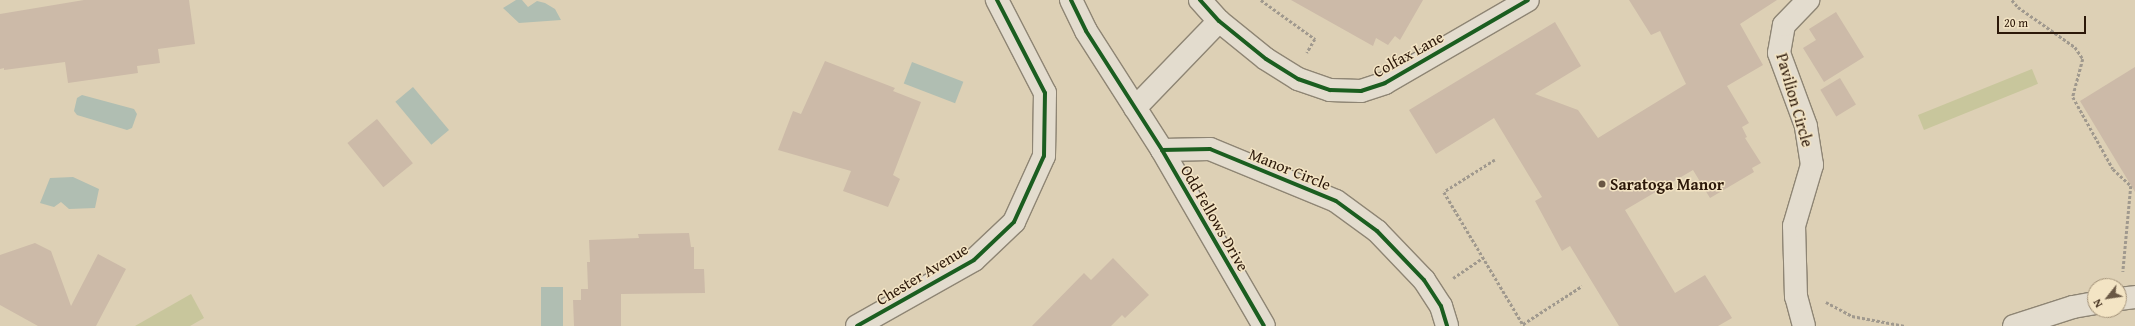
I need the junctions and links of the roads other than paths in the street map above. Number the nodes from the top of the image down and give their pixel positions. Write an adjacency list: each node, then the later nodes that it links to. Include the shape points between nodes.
1 (997, 0): 10 (street, Chester Avenue, via 1045,93 1044,156 1014,222 974,260)
2 (1071, 0): 7 (street, Odd Fellows Drive, via 1086,31)
3 (1200, 0): 6 (street, Colfax Lane)
4 (1528, 0): 6 (street, Colfax Lane, via 1385,83 1361,91 1330,90 1290,74 1266,59)
5 (1808, 0): 13 (street, Pavilion Circle, via 1784,25 1779,53 1806,126 1812,165 1794,226 1796,297)
6 (1219, 21): 7 (street)
7 (1134, 108): 8 (street, Odd Fellows Drive)
8 (1162, 150): 11 (street, Odd Fellows Drive); 12 (street, Manor Circle, via 1210,149 1336,200 1377,231 1424,280 1441,306)
9 (2087, 304): 14 (street, via 2073,306)
10 (857, 326)
11 (1264, 326)
12 (1447, 326)
13 (1804, 326)
14 (2014, 326)

